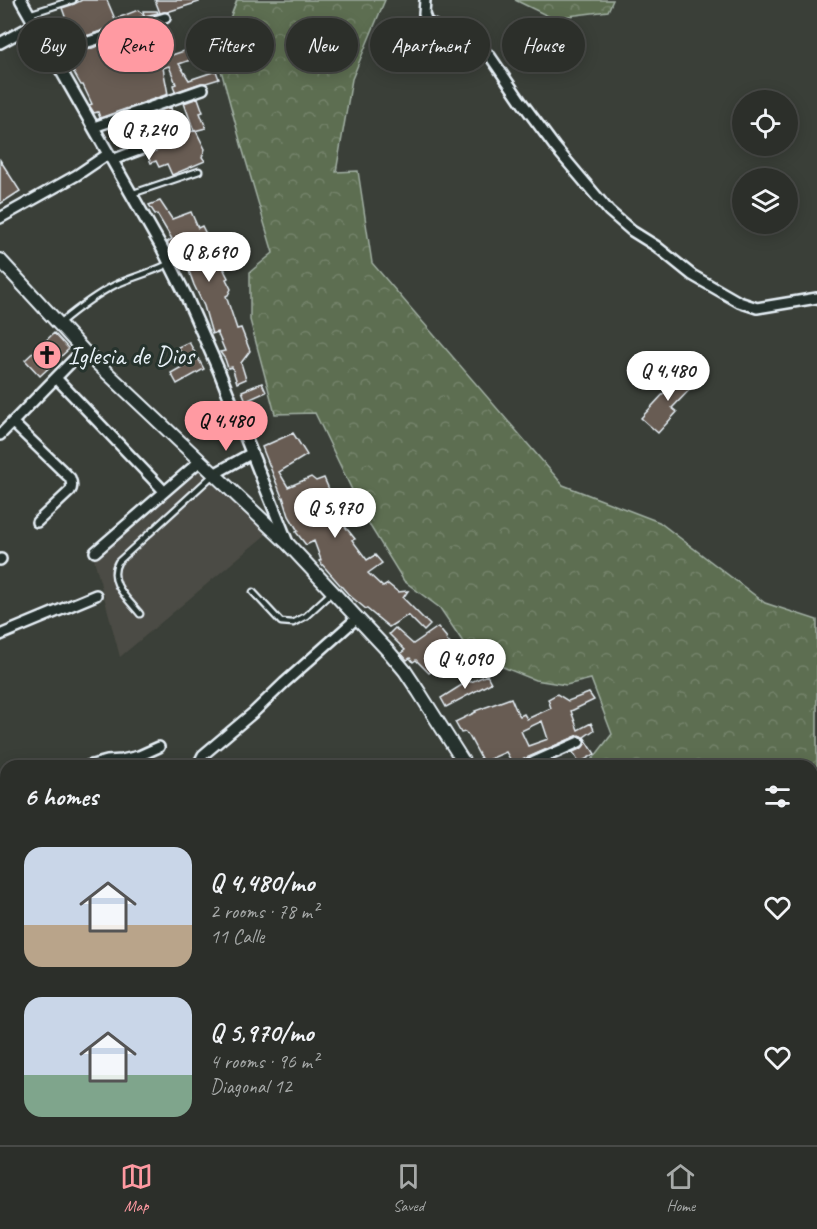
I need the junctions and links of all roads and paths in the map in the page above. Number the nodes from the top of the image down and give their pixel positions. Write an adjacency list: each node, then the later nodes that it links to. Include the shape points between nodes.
1 (21, 0): 4 (street)
2 (73, 0): 5 (lane)
3 (425, 0): 18 (street, via 427,22 471,41 490,56 555,147 609,211 632,231 692,275 739,302 757,308)
4 (31, 18)
5 (34, 18)
6 (18, 30): 7 (street)
7 (0, 43)
8 (62, 72): 10 (street)
9 (203, 89): 10 (street)
10 (94, 128): 12 (street)
11 (177, 136): 12 (street)
12 (110, 157): 14 (street); 15 (street)
13 (199, 171): 14 (lane)
14 (131, 194): 17 (street)
15 (0, 218)
16 (0, 260): 19 (main road)
17 (170, 262): 19 (lane, via 106,290); 24 (street)
18 (817, 298)
19 (58, 325): 20 (main road)
20 (84, 350): 21 (street); 25 (main road)
21 (56, 378): 22 (street); 27 (street)
22 (13, 423): 23 (street); 28 (street, via 72,483 70,491)
23 (0, 435)
24 (252, 453): 26 (street); 29 (street)
25 (200, 460): 26 (main road); 27 (street)
26 (214, 474): 29 (main road); 34 (lane, via 118,562 115,580)
27 (164, 491): 30 (street)
28 (37, 522)
29 (288, 544): 32 (main road)
30 (95, 552)
31 (253, 592): 32 (lane, via 281,622 293,623)
32 (332, 592): 35 (main road)
33 (96, 595): 36 (street)
34 (140, 614)
35 (357, 618): 40 (street); 41 (main road, via 405,671)
36 (0, 635)
37 (579, 742): 42 (street)
38 (159, 747): 39 (street)
39 (122, 760)
40 (200, 760)
41 (462, 760)
42 (538, 760)

